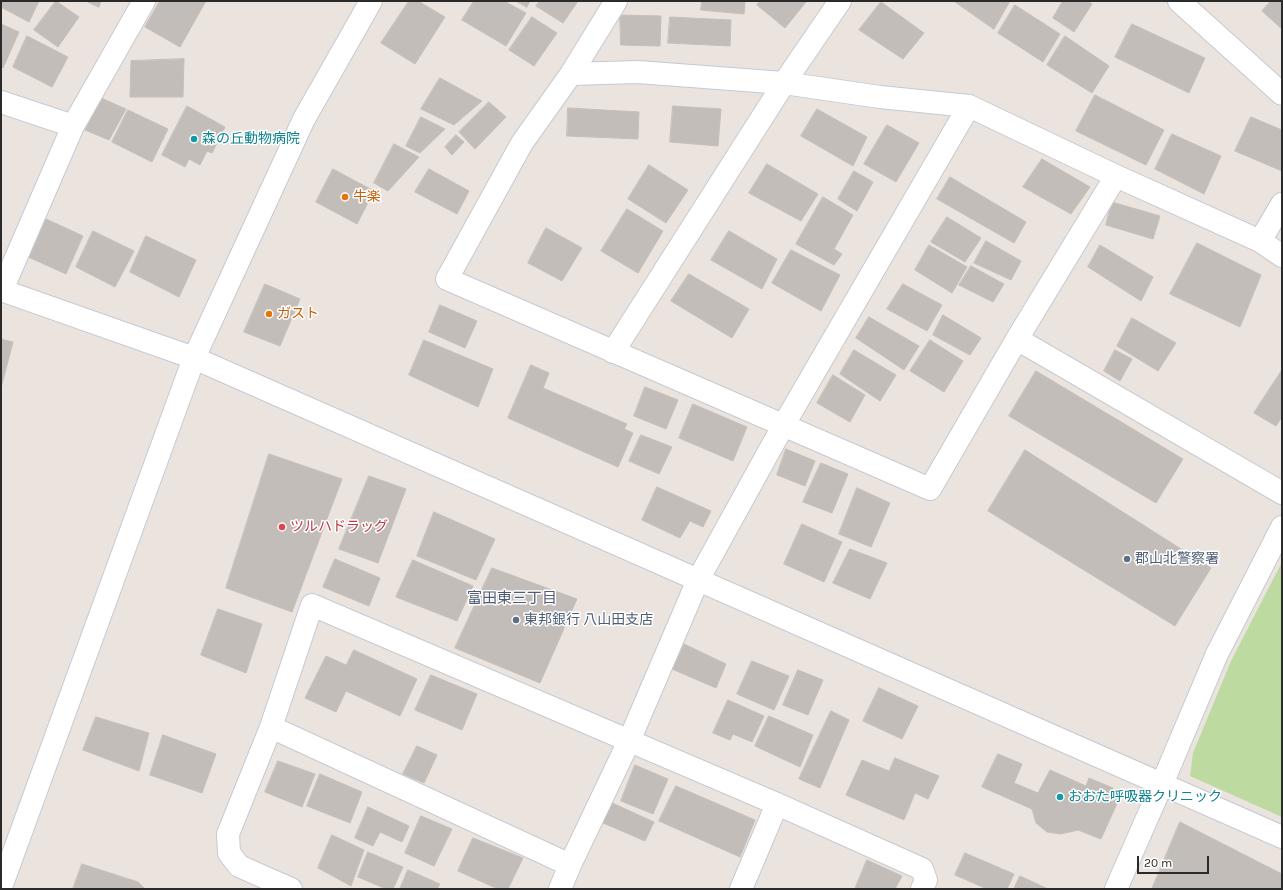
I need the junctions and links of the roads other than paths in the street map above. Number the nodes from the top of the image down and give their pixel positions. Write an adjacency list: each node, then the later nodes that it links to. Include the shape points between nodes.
1 (144, 1): 11 (street)
2 (371, 1): 19 (street, via 304,119)
3 (616, 1): 6 (street)
4 (840, 1): 7 (street)
5 (1179, 1): 8 (street)
6 (571, 74): 7 (street, via 638,72); 18 (street, via 522,142 447,280)
7 (784, 83): 10 (street, via 880,97); 18 (street)
8 (1282, 94)
9 (1, 102): 11 (street)
10 (969, 106): 12 (street); 20 (street)
11 (73, 126): 16 (street)
12 (1116, 176): 14 (street); 17 (street)
13 (1282, 204): 14 (street)
14 (1260, 241): 15 (street)
15 (1282, 256)
16 (1, 290): 19 (street)
17 (1017, 339): 20 (street, via 930,489); 21 (street)
18 (614, 352): 20 (street)
19 (194, 358): 23 (street); 30 (street)
20 (783, 426): 23 (street)
21 (1282, 493)
22 (1282, 527): 26 (street, via 1217,654)
23 (698, 580): 25 (street); 26 (street)
24 (271, 727): 25 (street, via 312,605); 29 (street); 31 (street, via 228,834 229,853 239,866)
25 (629, 741): 27 (street); 29 (street)
26 (1162, 784): 28 (street); 35 (street)
27 (777, 804): 33 (street); 34 (street, via 922,869 926,880)
28 (1282, 837)
29 (570, 865): 32 (street)
30 (1, 887)
31 (291, 889)
32 (560, 889)
33 (741, 889)
34 (922, 889)
35 (1116, 889)

